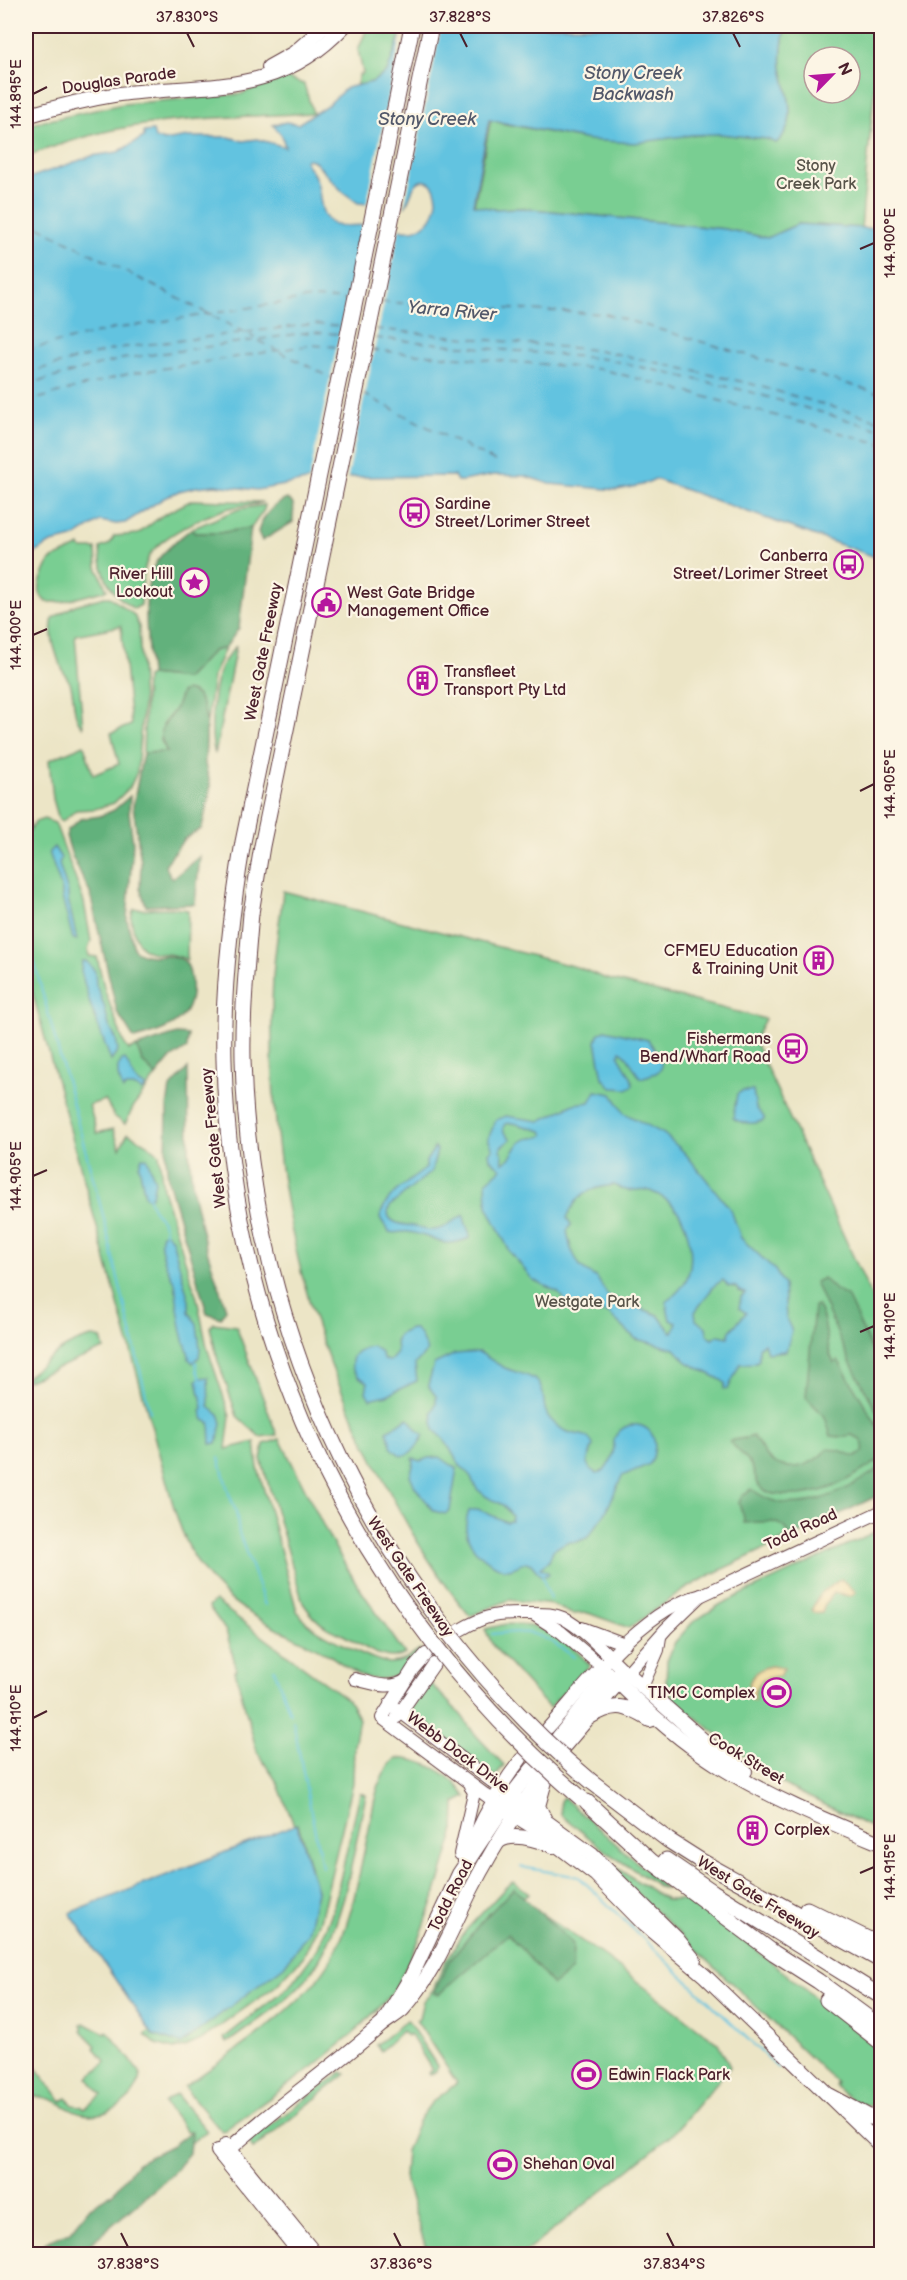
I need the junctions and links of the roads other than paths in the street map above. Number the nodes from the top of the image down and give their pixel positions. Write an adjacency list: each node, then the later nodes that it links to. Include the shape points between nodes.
1 (325, 26): 5 (main road, Douglas Parade, via 281,61)
2 (344, 26): 5 (main road, Douglas Parade, via 316,51 286,69 251,81)
3 (412, 26): 23 (highway, West Gate Freeway, bridge, via 243,842 226,986 224,1050 229,1126 240,1215 267,1323 305,1428 341,1501 394,1591 438,1652 514,1736)
4 (431, 26): 30 (highway, West Gate Freeway, bridge, via 251,913 243,1060 259,1212 285,1315 323,1421 354,1485 410,1580 477,1668 526,1722 592,1782 668,1840)
5 (219, 84): 6 (main road, Douglas Parade, via 117,95)
6 (26, 116)
7 (882, 1511): 8 (main road, Todd Road)
8 (702, 1594): 12 (main road, Todd Road); 13 (main road, Todd Road, via 665,1611)
9 (533, 1614): 10 (main road, via 551,1614); 11 (main road, via 490,1616); 14 (main road)
10 (567, 1621): 13 (main road); 14 (main road)
11 (460, 1630)
12 (660, 1635): 14 (main road, Todd Road); 17 (main road, via 658,1650)
13 (625, 1644): 14 (main road, Todd Road)
14 (614, 1671): 17 (main road, Cook Street); 19 (main road, Todd Road); 19 (main road, Todd Road, via 557,1737); 20 (main road, Cook Street)
15 (356, 1678): 16 (main road, via 392,1686)
16 (407, 1678): 18 (main road, Webb Dock Drive); 18 (main road, Webb Dock Drive, via 430,1659)
17 (642, 1687): 26 (main road, Cook Street, via 711,1748 746,1771)
18 (395, 1708): 22 (main road, Webb Dock Drive, via 387,1722); 24 (main road, Webb Dock Drive)
19 (588, 1718): 20 (main road, via 608,1707 627,1707)
20 (683, 1739): 28 (main road, Cook Street, via 759,1788)
21 (521, 1759): 24 (main road, Todd Road)
22 (470, 1786): 24 (main road, Webb Dock Drive); 31 (main road, via 474,1792)
23 (584, 1800): 34 (highway, via 651,1862); 38 (highway, West Gate Freeway, via 704,1887)
24 (507, 1802): 25 (main road); 25 (main road, Todd Road, via 540,1775 538,1806); 27 (main road, Todd Road); 29 (main road); 31 (main road, Todd Road)
25 (546, 1820): 37 (main road, via 624,1886 684,1948)
26 (882, 1834)
27 (499, 1841): 29 (main road, via 509,1837 540,1842); 39 (main road, Todd Road, via 426,1977 402,2010)
28 (882, 1844)
29 (571, 1854): 37 (main road)
30 (717, 1871): 32 (highway, West Gate Freeway); 33 (highway, via 735,1873)
31 (457, 1879): 39 (main road, Todd Road, via 412,1976)
32 (827, 1931): 35 (highway); 36 (highway, West Gate Freeway)
33 (882, 1946)
34 (774, 1953): 40 (highway); 41 (highway)
35 (882, 1954)
36 (882, 1961)
37 (705, 1976): 42 (main road)
38 (882, 1997)
39 (382, 2024): 45 (main road, Todd Road)
40 (882, 2028)
41 (882, 2043)
42 (830, 2097): 43 (highway, via 868,2116); 44 (main road)
43 (882, 2118)
44 (882, 2147)
45 (224, 2150): 46 (main road); 47 (main road)
46 (301, 2254)
47 (315, 2254)

